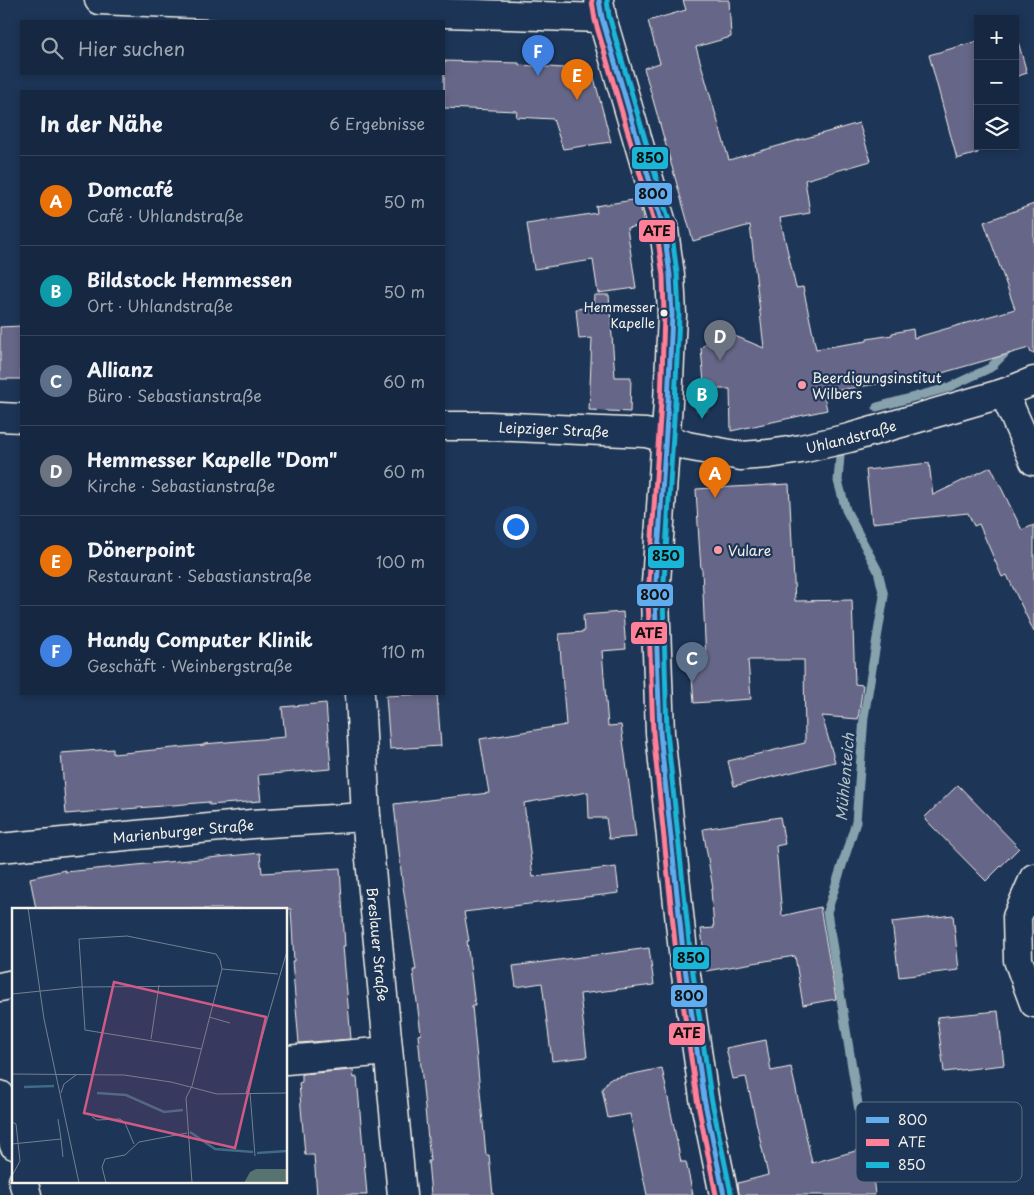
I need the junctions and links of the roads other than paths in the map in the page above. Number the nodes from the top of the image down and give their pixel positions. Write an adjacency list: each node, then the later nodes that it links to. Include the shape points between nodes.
1 (99, 0): 2 (street, via 339,10)
2 (600, 9): 8 (street, via 664,230 672,315)
3 (1034, 382): 4 (street, Uhlandstraße)
4 (1004, 392): 8 (street, Uhlandstraße, via 849,438 769,454 741,456 687,446); 9 (street)
5 (0, 418): 6 (street)
6 (20, 418)
7 (445, 426): 8 (street, Leipziger Straße, via 646,433)
8 (665, 438): 22 (street, via 655,598 660,733 684,961 704,1098)
9 (1034, 461)
10 (360, 695): 11 (street, Breslauer Straße)
11 (366, 817): 12 (street, Marienburger Straße, via 252,824); 15 (street, Breslauer Straße)
12 (0, 848)
13 (1034, 878): 14 (street, via 1017,917 1018,960)
14 (1034, 1003)
15 (388, 1051): 16 (street); 21 (street, Breslauer Straße)
16 (288, 1060)
17 (0, 1095): 18 (street)
18 (12, 1138)
19 (23, 1182): 20 (street)
20 (27, 1195)
21 (402, 1195)
22 (724, 1195)

